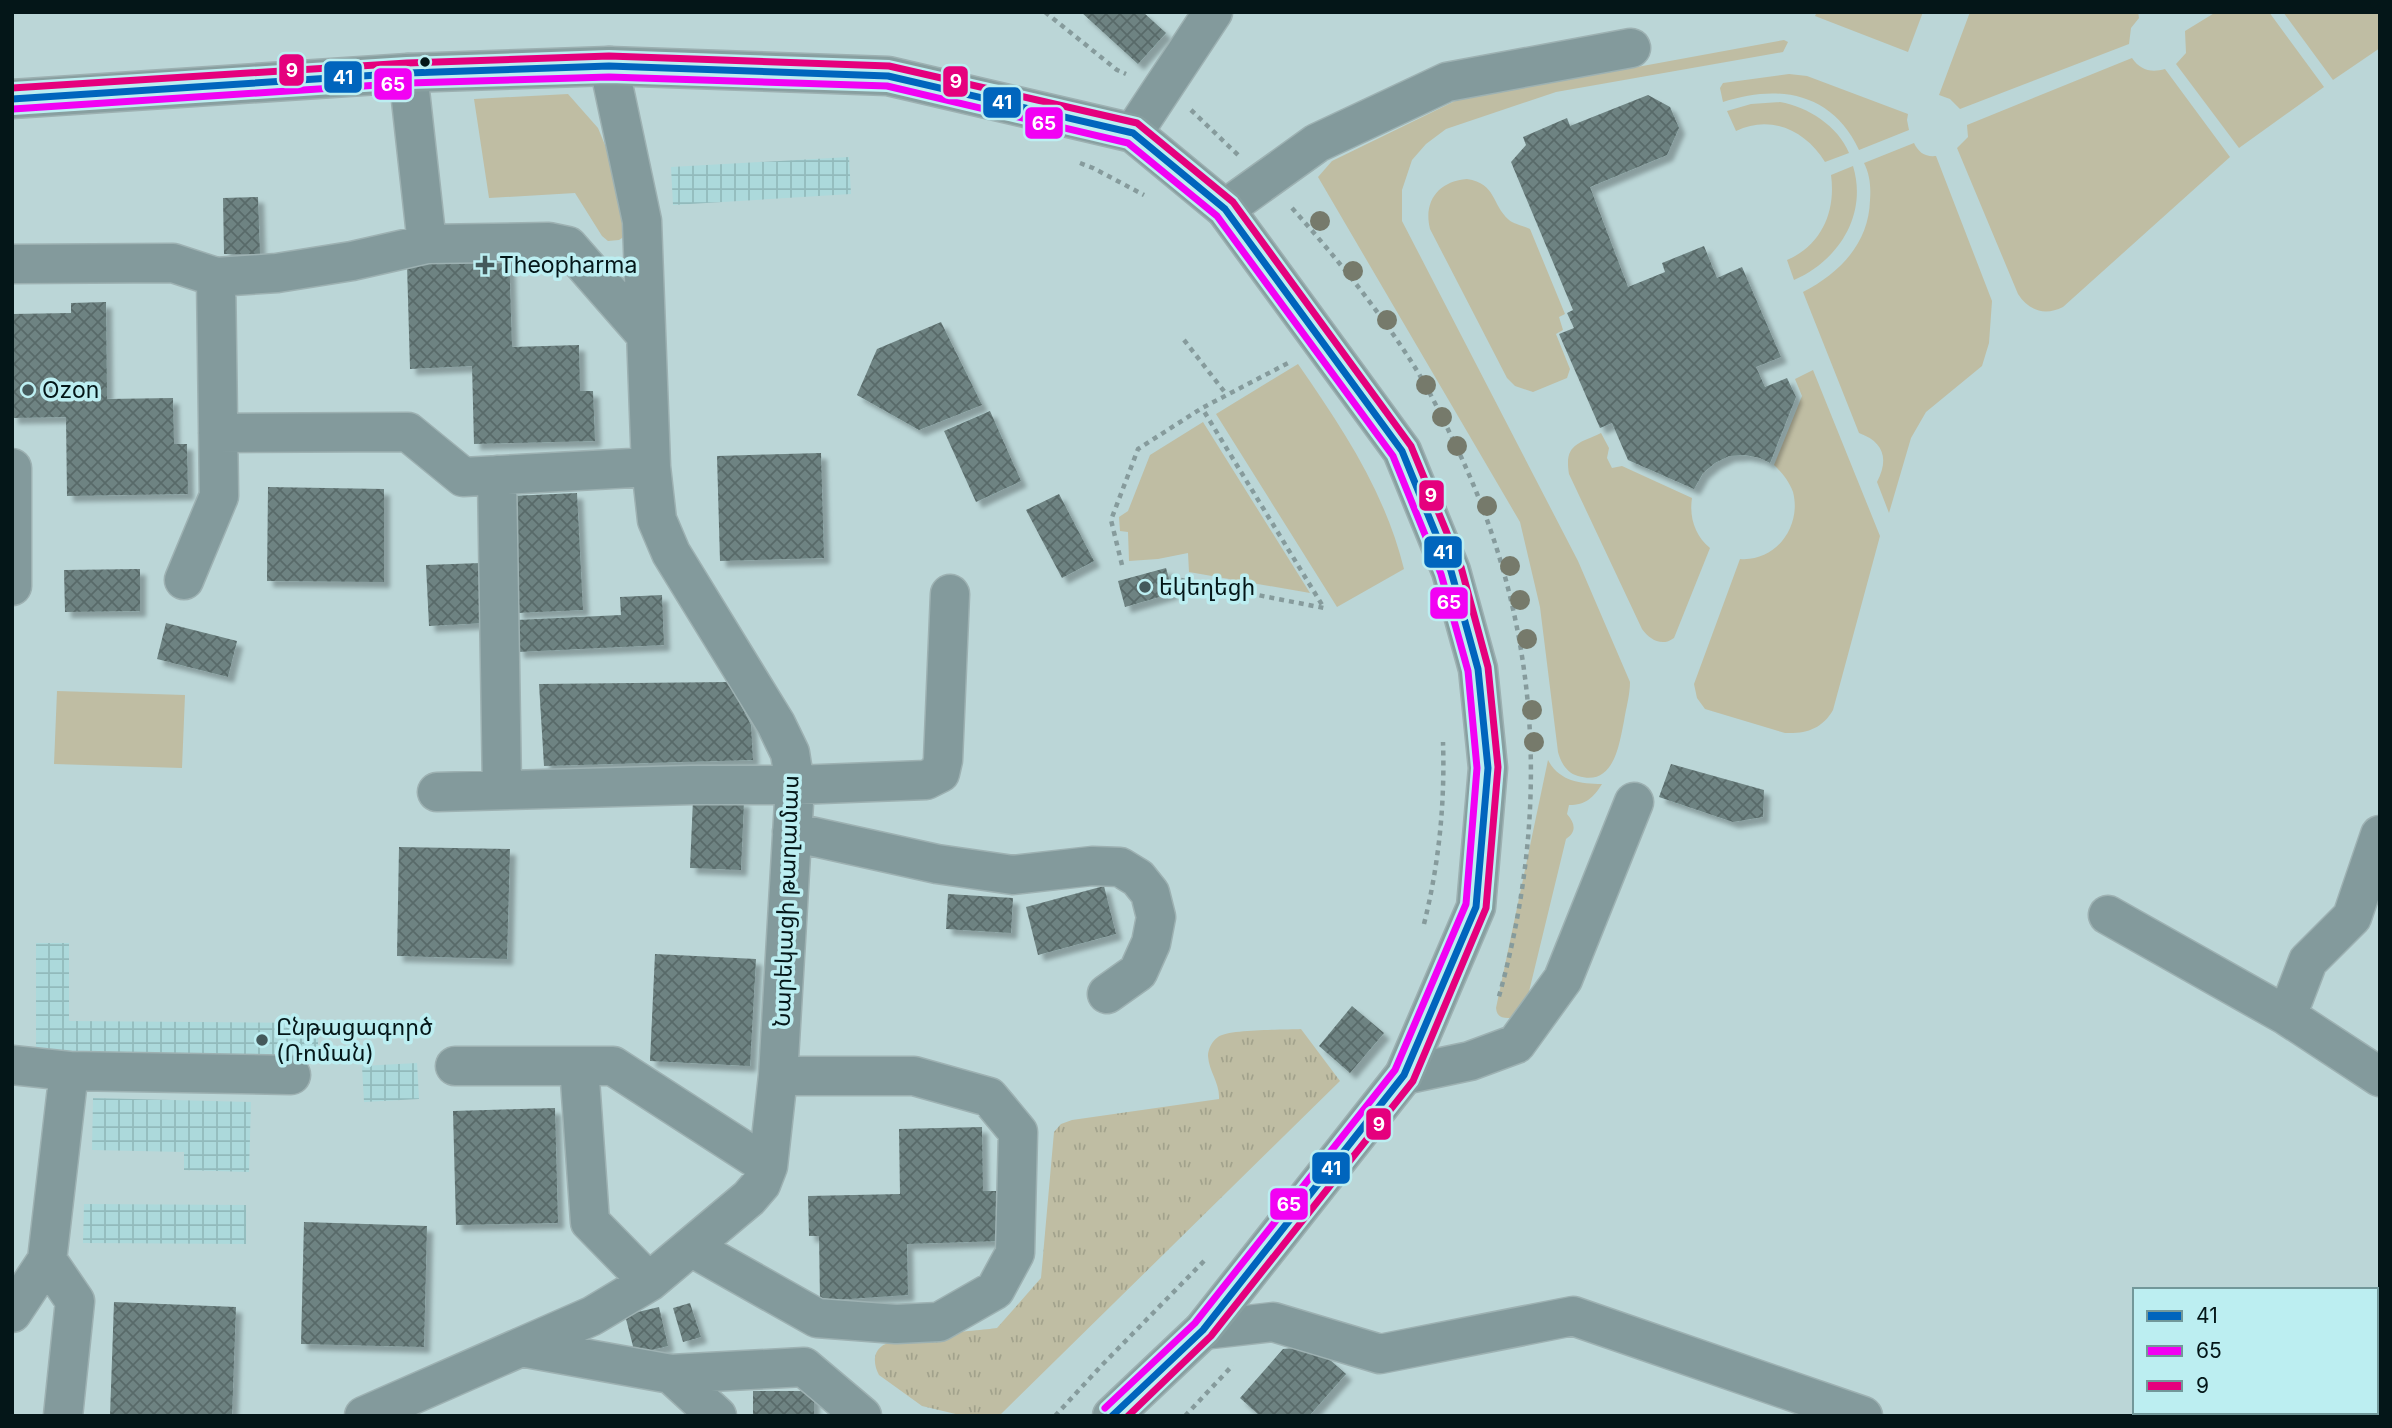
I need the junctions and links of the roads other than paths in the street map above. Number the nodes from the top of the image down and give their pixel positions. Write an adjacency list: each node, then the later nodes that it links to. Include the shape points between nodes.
1 (1213, 12): 6 (street)
2 (1631, 48): 7 (street, via 1447,82 1317,143)
3 (609, 66): 4 (main road); 6 (main road, via 888,76); 11 (street, Նարեկացի թաղամաս, via 642,221)
4 (408, 73): 5 (main road); 8 (street)
5 (12, 99)
6 (1133, 133): 7 (main road)
7 (1225, 209): 33 (main road, via 1402,451 1451,571 1478,669 1488,768 1476,907)
8 (427, 244): 10 (street, via 289,271); 11 (street, via 548,242 568,246)
9 (12, 264): 10 (street, via 173,263)
10 (216, 277): 12 (street)
11 (646, 335): 13 (street, Նարեկացի թաղամաս)
12 (218, 433): 15 (street, via 408,432 463,477); 16 (street, via 219,496)
13 (651, 467): 15 (street); 19 (street, Նարեկացի թաղամաս, via 657,520 671,553 776,724 790,753)
14 (12, 468): 17 (street)
15 (497, 475): 20 (street)
16 (184, 580)
17 (12, 586)
18 (950, 594): 19 (street, via 940,773 926,780)
19 (795, 785): 20 (street); 23 (street, Նարեկացի թաղամաս)
20 (502, 790): 21 (street)
21 (437, 792)
22 (1634, 802): 33 (street, via 1563,979 1516,1044 1470,1061)
23 (792, 832): 26 (street, via 937,864 1013,875 1120,867 1150,893 1156,917 1138,972); 34 (street, Նարեկացի թաղամաս)
24 (2380, 835): 27 (street, via 2352,917 2308,961)
25 (2108, 915): 27 (street)
26 (1107, 994)
27 (2287, 1016): 35 (street)
28 (12, 1065): 31 (street)
29 (455, 1066): 30 (street)
30 (579, 1066): 36 (street, via 613,1066); 39 (street, via 590,1222)
31 (69, 1071): 32 (street); 38 (street)
32 (290, 1074)
33 (1404, 1074): 41 (main road)
34 (778, 1076): 36 (street, Նարեկացի թաղամաս); 37 (street, via 914,1076 989,1097 1018,1132 1015,1252 1010,1262 995,1290 939,1322 897,1324 817,1318)
35 (2380, 1077)
36 (768, 1166): 37 (street, Նարեկացի թաղամաս, via 749,1198)
37 (691, 1247): 39 (street, Նարեկացի թաղամաս)
38 (47, 1260): 40 (street); 44 (street, via 75,1301)
39 (649, 1282): 42 (street, Նարեկացի թաղամաս, via 592,1316)
40 (12, 1313)
41 (1203, 1330): 48 (main road); 49 (street, via 1273,1322 1380,1354 1573,1316)
42 (522, 1347): 43 (street); 45 (street, Նարեկացի թաղամաս)
43 (671, 1374): 46 (street); 47 (street, via 804,1367)
44 (63, 1416)
45 (363, 1416)
46 (717, 1416)
47 (862, 1416)
48 (1112, 1416)
49 (1863, 1416)

